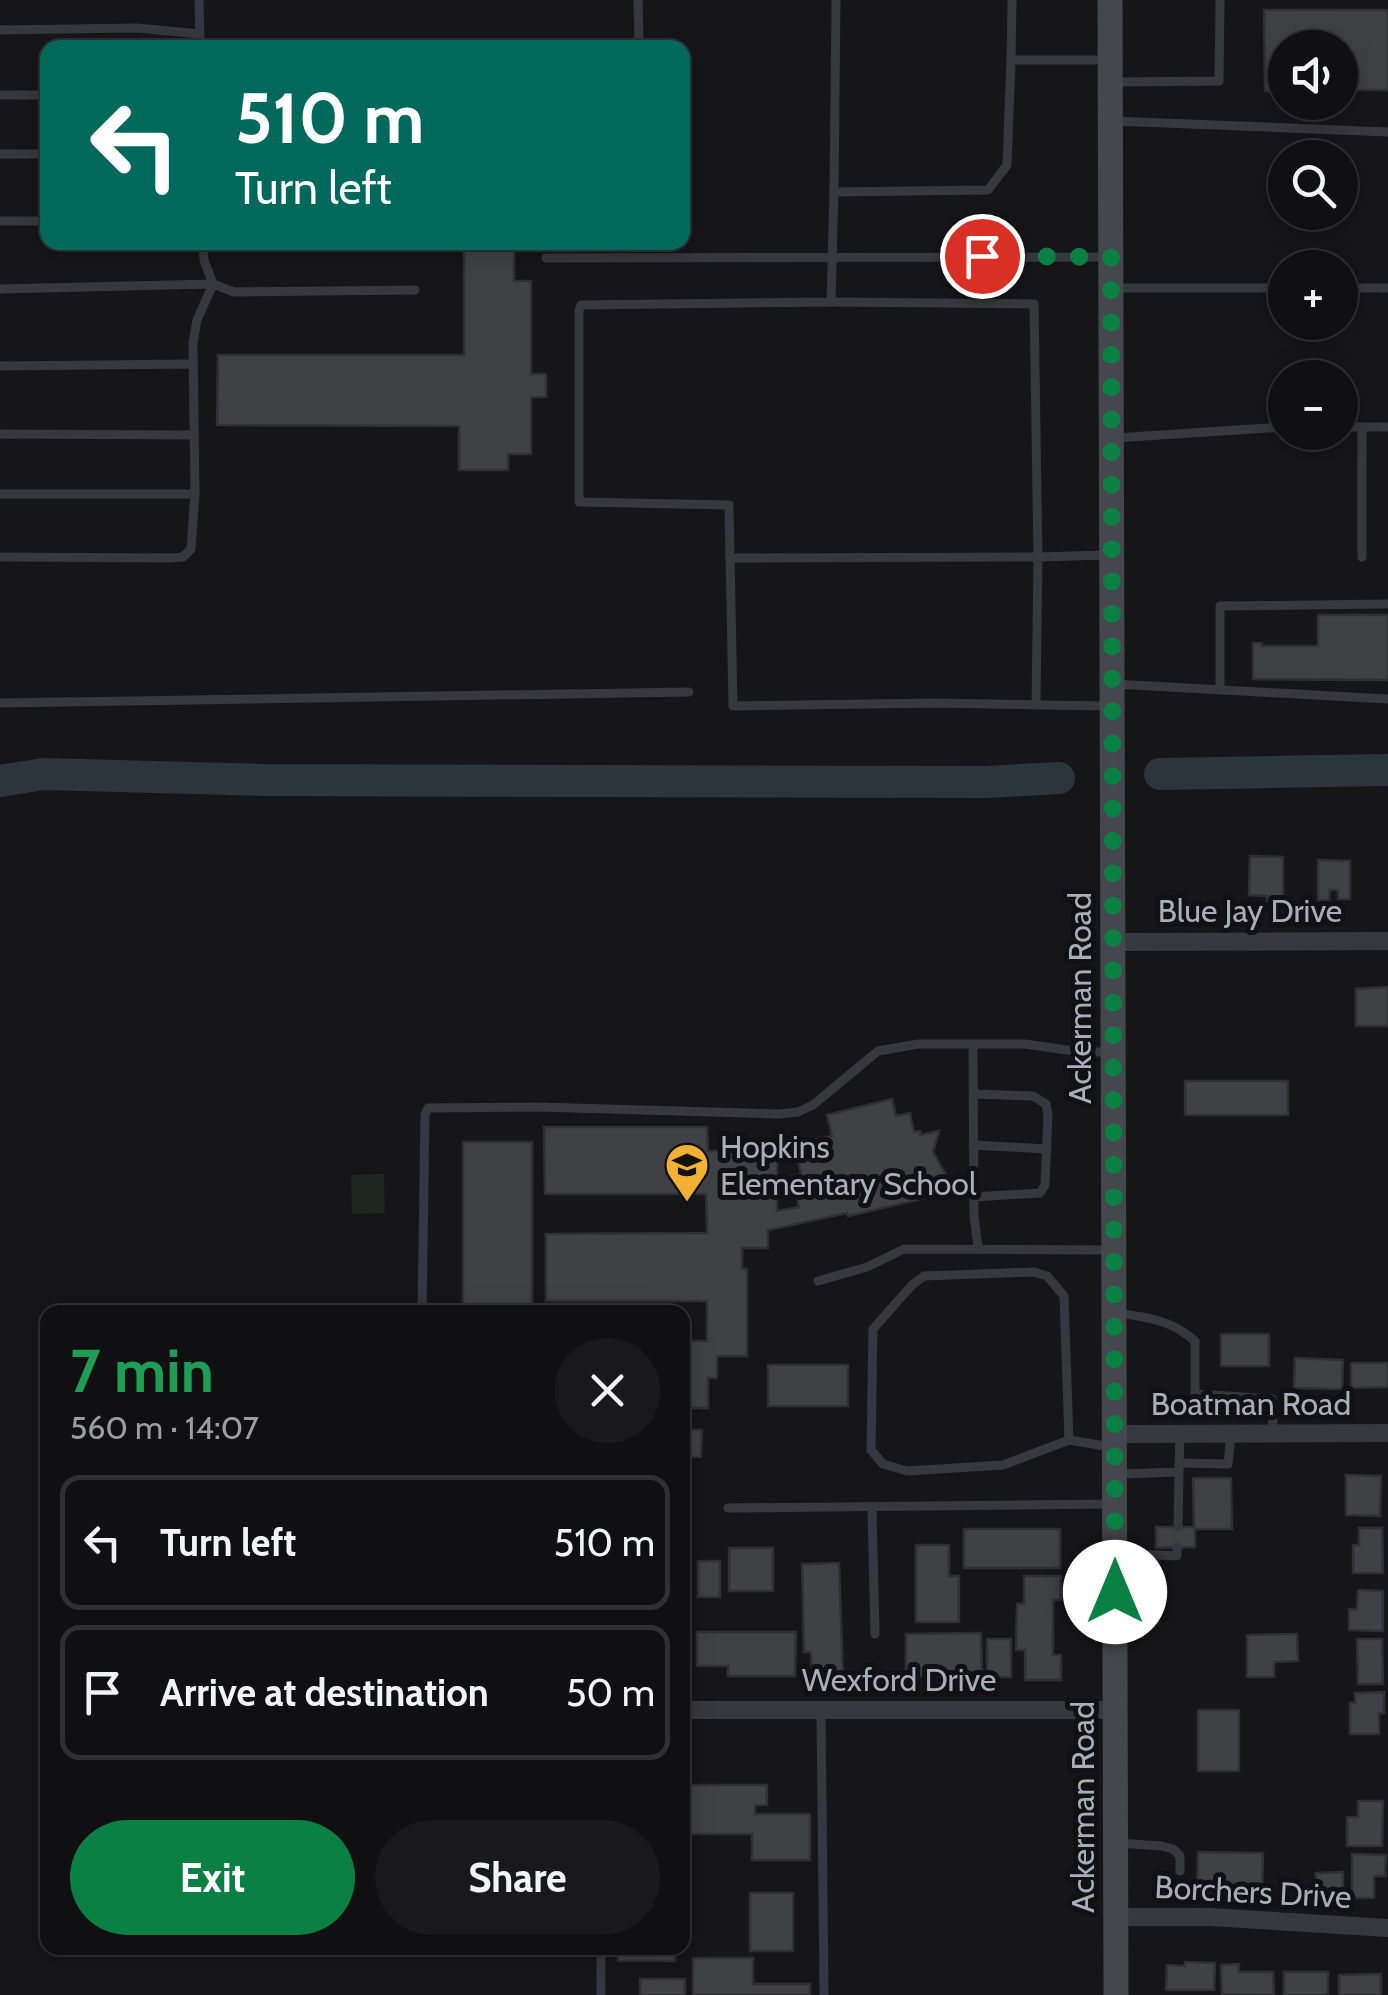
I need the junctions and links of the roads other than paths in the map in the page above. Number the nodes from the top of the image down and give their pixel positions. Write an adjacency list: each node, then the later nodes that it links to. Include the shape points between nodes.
1 (200, 0): 8 (lane)
2 (638, 0): 10 (lane)
3 (836, 0): 19 (lane)
4 (1012, 0): 11 (lane)
5 (1110, 0): 12 (street, Ackerman Road)
6 (1220, 0): 12 (lane, via 1219,81)
7 (0, 30): 8 (lane)
8 (200, 34): 9 (lane)
9 (200, 40)
10 (639, 40)
11 (1011, 61): 12 (lane); 19 (lane, via 1007,165 988,190)
12 (1110, 71): 15 (street, Ackerman Road)
13 (0, 95): 14 (lane)
14 (40, 95)
15 (1111, 121): 16 (lane); 24 (street, Ackerman Road)
16 (1388, 132)
17 (0, 154): 18 (lane)
18 (40, 154)
19 (834, 192): 23 (lane)
20 (0, 221): 21 (lane)
21 (40, 221)
22 (203, 250): 26 (lane)
23 (832, 257): 24 (lane); 25 (lane); 33 (lane)
24 (1111, 257): 27 (street, Ackerman Road)
25 (546, 258)
26 (213, 284): 31 (lane); 32 (lane, via 234,292); 34 (lane, via 197,320)
27 (1111, 288): 28 (lane); 42 (street, Ackerman Road)
28 (1268, 288)
29 (1358, 288): 30 (lane)
30 (1388, 288)
31 (0, 289)
32 (415, 290)
33 (832, 302): 47 (lane, via 1034,304); 49 (lane, via 578,310 579,502 729,506)
34 (192, 364): 35 (lane); 41 (lane)
35 (0, 366)
36 (1358, 427): 37 (lane)
37 (1362, 427): 38 (lane); 48 (lane)
38 (1388, 427)
39 (1268, 428): 42 (lane)
40 (0, 434): 41 (lane)
41 (194, 435): 44 (lane)
42 (1111, 438): 45 (street, Ackerman Road)
43 (0, 494): 44 (lane)
44 (195, 494): 46 (lane, via 191,548 183,557)
45 (1111, 555): 47 (lane); 53 (street, Ackerman Road)
46 (0, 557)
47 (1038, 557): 49 (lane); 56 (lane)
48 (1362, 557)
49 (732, 558): 56 (lane, via 733,706)
50 (1388, 604): 51 (lane, via 1220,606)
51 (1220, 689): 53 (lane); 54 (lane)
52 (689, 692): 55 (lane)
53 (1112, 695): 56 (lane); 58 (street, Ackerman Road)
54 (1388, 699)
55 (0, 703)
56 (1036, 705)
57 (1388, 940): 58 (street, Blue Jay Drive)
58 (1113, 942): 60 (street, Ackerman Road)
59 (973, 1045): 60 (lane); 61 (lane); 68 (lane, via 878,1051 798,1112 428,1108)
60 (1113, 1052): 66 (street, Ackerman Road)
61 (973, 1094): 62 (lane); 63 (lane, via 1032,1096 1046,1104)
62 (974, 1146): 63 (lane); 64 (lane)
63 (1046, 1149): 64 (lane, via 1040,1194)
64 (974, 1197): 65 (lane)
65 (978, 1247): 66 (lane); 67 (lane, via 904,1249)
66 (1114, 1250): 69 (street, Ackerman Road)
67 (818, 1281)
68 (422, 1305)
69 (1114, 1313): 73 (lane, via 1183,1330 1195,1341 1195,1394 1272,1399); 75 (street, Ackerman Road)
70 (1388, 1433): 73 (street, Boatman Road)
71 (1180, 1434): 72 (street, Boatman Road); 75 (street, Boatman Road); 76 (lane)
72 (1231, 1434): 73 (street, Boatman Road); 76 (lane, via 1228,1464)
73 (1274, 1434)
74 (1069, 1440): 74 (lane, via 1002,1465 907,1471 883,1464 871,1450 873,1329 924,1276 1047,1276 1064,1296); 75 (lane)
75 (1114, 1441): 77 (street, Ackerman Road)
76 (1179, 1467): 77 (lane); 81 (lane)
77 (1114, 1474): 78 (street, Ackerman Road)
78 (1114, 1504): 79 (lane); 83 (street, Ackerman Road)
79 (872, 1507): 80 (lane); 84 (lane)
80 (728, 1508)
81 (1178, 1527)
82 (1177, 1548): 83 (lane, via 1177,1556)
83 (1115, 1553): 87 (street, Ackerman Road)
84 (875, 1634)
85 (690, 1710): 86 (street, Wexford Drive)
86 (821, 1710): 87 (street, Wexford Drive); 94 (lane)
87 (1116, 1710): 88 (street, Ackerman Road)
88 (1115, 1842): 89 (lane, via 1173,1849); 90 (street, Ackerman Road)
89 (1180, 1871)
90 (1115, 1917): 91 (street, Borchers Drive); 95 (street, Ackerman Road)
91 (1388, 1928)
92 (601, 1955): 93 (lane)
93 (601, 1995)
94 (824, 1995)
95 (1116, 1995)

